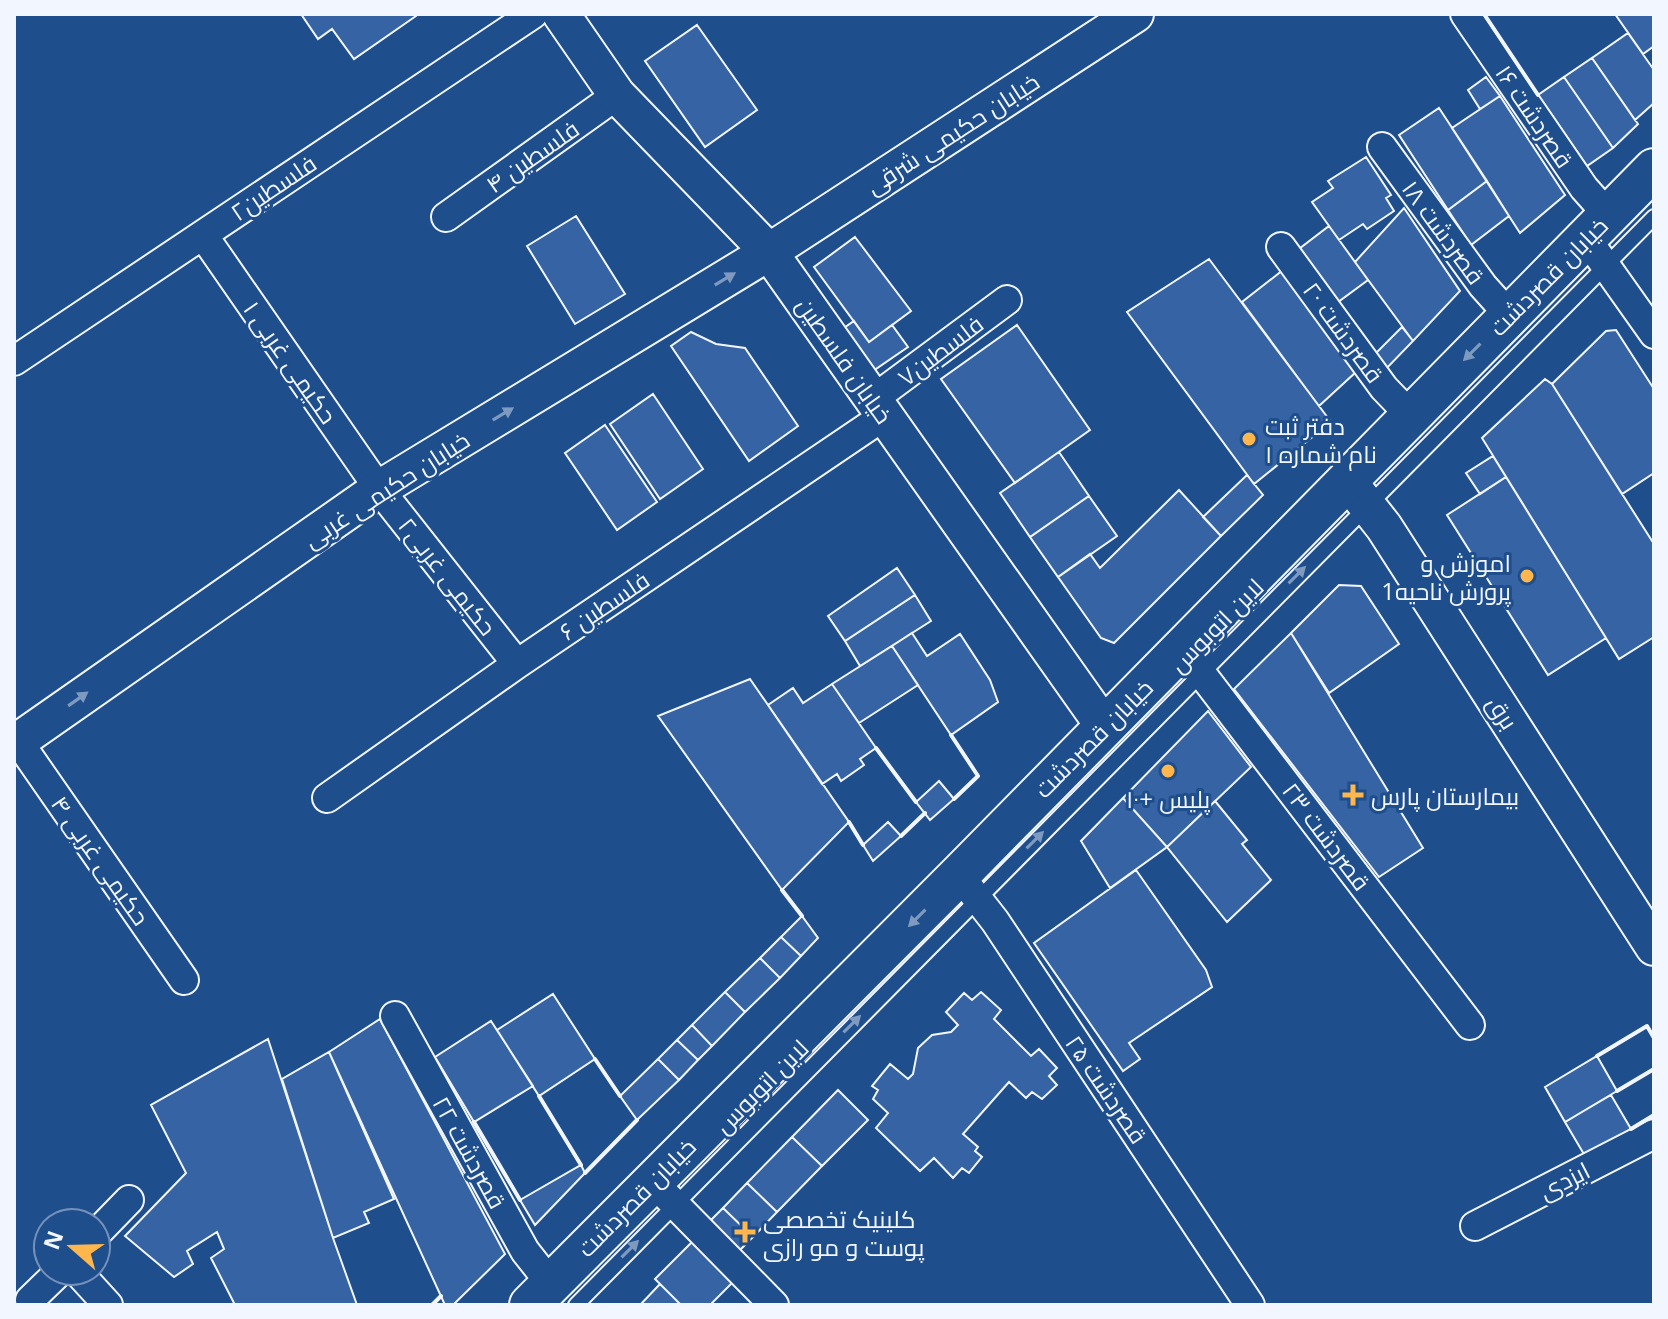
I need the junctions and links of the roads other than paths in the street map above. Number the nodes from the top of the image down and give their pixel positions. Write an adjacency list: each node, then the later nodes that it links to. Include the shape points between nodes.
1 (533, 14): 10 (street, فلسطین۲)
2 (561, 14): 5 (street, خیابان فلسطین)
3 (1135, 14): 13 (street, خیابان حکیمی شرقی)
4 (1465, 14): 11 (street, قصردشت ۱۶, via 1584,188)
5 (617, 95): 8 (street, ۴ فلسطین); 13 (street, خیابان فلسطین)
6 (1382, 147): 15 (street, قصردشت ۱۸)
7 (1654, 169): 11 (main road, خیابان قصردشت)
8 (446, 217)
9 (1654, 217): 11 (lane)
10 (203, 235): 17 (street, فلسطین۲); 20 (street, حکیمی غربی ۱)
11 (1600, 239): 15 (main road, خیابان قصردشت); 16 (street, قصردشت ۱۶); 21 (lane)
12 (1281, 247): 19 (street, قصردشت ۲۰, via 1384,388)
13 (769, 252): 18 (street, خیابان فلسطین); 20 (street, خیابان حکیمی غربی, one-way to 13)
14 (1007, 300): 18 (street, ۷فلسطین)
15 (1509, 315): 19 (main road, خیابان قصردشت, one-way to 19)
16 (1654, 334)
17 (14, 361)
18 (878, 408): 23 (street, فلسطین ۶); 24 (street, خیابان فلسطین)
19 (1410, 415): 21 (main road, خیابان قصردشت)
20 (379, 489): 23 (street, حکیمی غربی۲); 25 (street, خیابان حکیمی غربی, one-way to 20)
21 (1358, 492): 22 (main road, خیابان قصردشت); 28 (street, برق)
22 (1192, 660): 24 (main road, خیابان قصردشت); 27 (lane, لاین اتوبوس, one-way to 22); 31 (street, قصردشت ۲۳)
23 (517, 664): 26 (street, فلسطین ۶)
24 (1104, 726): 27 (main road, خیابان قصردشت)
25 (16, 743): 29 (street, حکیمی غربی ۴)
26 (327, 798)
27 (969, 886): 33 (main road, خیابان قصردشت); 43 (street, قصردشت ۲۵)
28 (1654, 947)
29 (184, 980)
30 (395, 1016): 39 (street, قصردشت ۲۲)
31 (1470, 1025)
32 (1654, 1134): 36 (street, ایزدی)
33 (663, 1192): 39 (main road, خیابان قصردشت); 42 (street)
34 (129, 1200): 35 (street)
35 (112, 1218)
36 (1475, 1226)
37 (43, 1287): 40 (street)
38 (92, 1287): 41 (street)
39 (552, 1298)
40 (30, 1300)
41 (108, 1305)
42 (774, 1305)
43 (1250, 1305)

